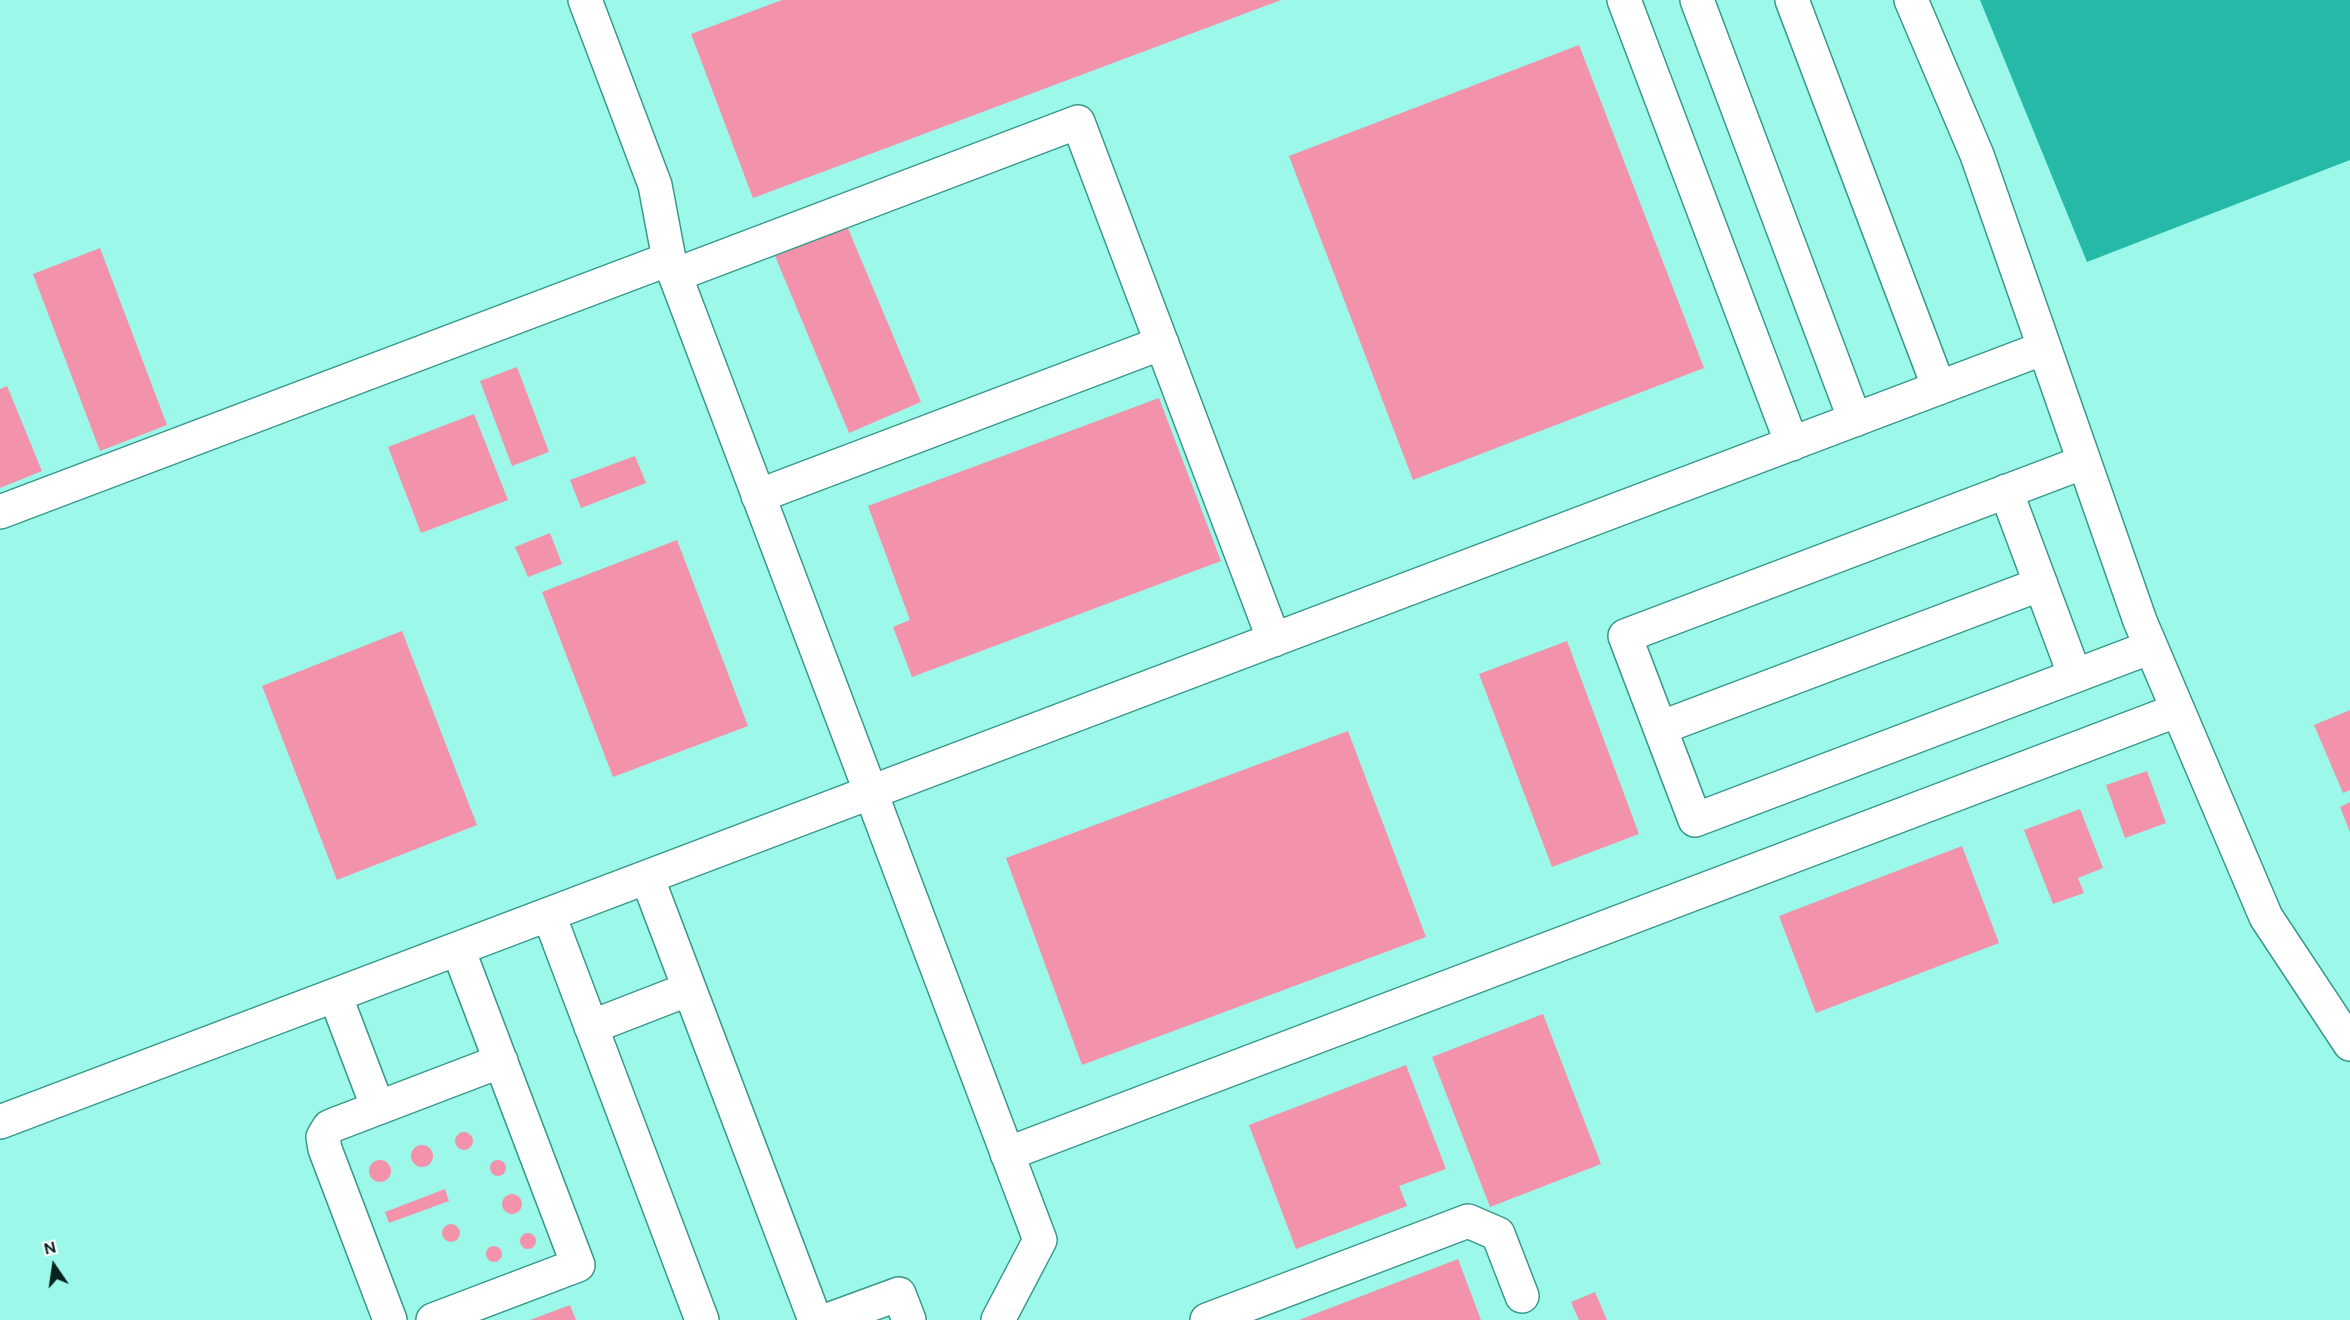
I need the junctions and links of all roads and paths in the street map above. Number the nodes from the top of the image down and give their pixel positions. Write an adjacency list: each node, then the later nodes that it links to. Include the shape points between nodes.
1 (585, 0): 6 (lane, via 655,184)
2 (1624, 0): 11 (lane)
3 (1696, 0): 10 (lane)
4 (1792, 0): 9 (lane)
5 (1911, 0): 8 (lane, via 1977,155)
6 (672, 267): 7 (lane, via 1078,123); 14 (lane); 15 (lane)
7 (1162, 343): 14 (lane); 17 (lane)
8 (2044, 348): 9 (lane); 12 (lane)
9 (1939, 388): 10 (lane)
10 (1855, 420): 11 (lane)
11 (1792, 444): 17 (lane)
12 (2085, 462): 13 (lane); 18 (lane)
13 (2006, 491): 16 (lane); 21 (lane, via 1625,636)
14 (758, 496): 22 (lane)
15 (0, 512)
16 (2041, 584): 19 (lane); 21 (lane)
17 (1274, 640): 22 (lane)
18 (2151, 647): 19 (lane); 20 (lane)
19 (2075, 676): 21 (lane, via 1695,820)
20 (2178, 710): 29 (lane, via 2266,917); 33 (lane)
21 (1660, 728)
22 (871, 793): 23 (lane); 33 (lane)
23 (647, 877): 24 (lane); 26 (lane)
24 (549, 915): 25 (lane); 28 (lane)
25 (458, 949): 27 (lane); 30 (lane)
26 (689, 989): 28 (lane); 38 (lane)
27 (335, 995): 31 (lane); 32 (lane)
28 (591, 1027): 37 (lane)
29 (2350, 1044)
30 (501, 1061): 31 (lane); 36 (lane, via 578,1265)
31 (378, 1108): 35 (lane, via 329,1127 323,1141)
32 (0, 1122)
33 (1007, 1154): 41 (lane, via 1040,1240)
34 (1522, 1296): 42 (lane, via 1498,1234 1468,1221)
35 (390, 1320)
36 (433, 1320)
37 (702, 1320)
38 (814, 1320)
39 (828, 1320): 40 (lane, via 899,1294)
40 (909, 1320)
41 (998, 1320)
42 (1207, 1320)

